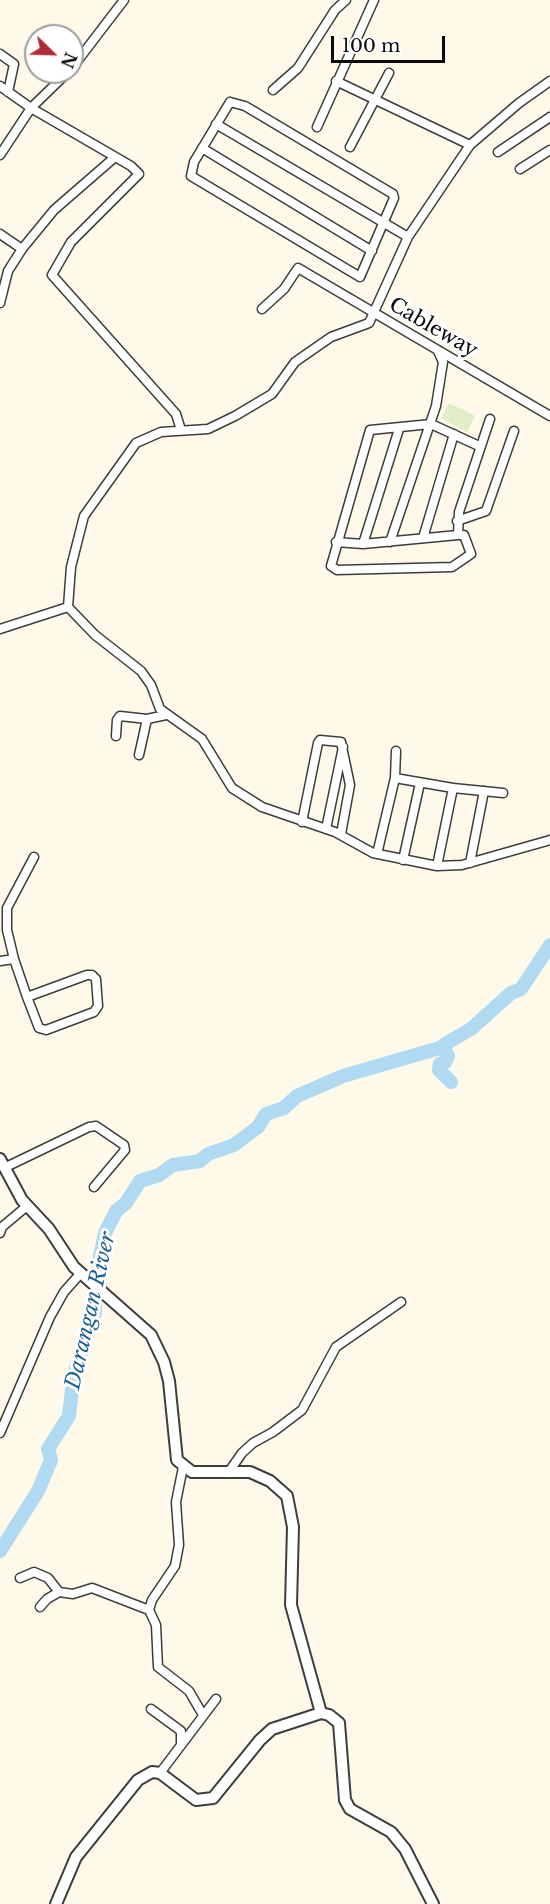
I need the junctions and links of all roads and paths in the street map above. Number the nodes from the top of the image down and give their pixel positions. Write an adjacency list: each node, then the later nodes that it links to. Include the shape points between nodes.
1 (124, 0): 4 (street)
2 (346, 0): 11 (street, via 335,10 298,68)
3 (374, 0): 7 (street)
4 (84, 52)
5 (0, 54): 12 (street, via 14,64)
6 (389, 73): 13 (street)
7 (336, 81): 13 (street); 17 (street)
8 (56, 84): 14 (street)
9 (549, 85): 18 (street, via 519,103)
10 (0, 86): 12 (street)
11 (273, 90)
12 (8, 92): 14 (street)
13 (374, 101): 18 (street); 19 (street)
14 (31, 108): 23 (street); 24 (street)
15 (550, 117): 22 (street)
16 (216, 124): 20 (street); 26 (street); 26 (street, via 230,102 238,103 393,194)
17 (316, 127)
18 (470, 145): 28 (street)
19 (350, 147)
20 (202, 148): 30 (street); 30 (street, via 190,174 202,183 357,276 362,274)
21 (550, 150): 25 (street)
22 (498, 152)
23 (0, 155)
24 (116, 157): 29 (street, via 54,210); 39 (street, via 139,174 71,242 52,275 176,414)
25 (520, 169)
26 (384, 223): 28 (street); 30 (street)
27 (0, 234): 29 (street)
28 (408, 237): 33 (street)
29 (22, 249): 31 (street, via 8,270)
30 (372, 251)
31 (0, 303)
32 (262, 309): 33 (street, Cableway, via 298,268)
33 (375, 313): 34 (street, Cableway); 39 (street, via 369,323 331,337 295,362 273,394 208,429)
34 (436, 348): 35 (street, Cableway); 37 (street, via 443,362)
35 (550, 416)
36 (490, 419): 42 (street)
37 (430, 424): 38 (street); 41 (street); 47 (street)
38 (399, 429): 46 (street, via 370,430); 48 (street)
39 (181, 430): 49 (street, via 161,432 136,442 84,516 71,567)
40 (514, 431): 43 (street, via 486,511)
41 (454, 434): 42 (street); 45 (street)
42 (479, 446): 43 (street)
43 (457, 521): 44 (street)
44 (458, 534): 45 (street); 46 (street, via 464,536 471,554 452,567 337,570 331,566)
45 (423, 538): 47 (street)
46 (336, 542): 48 (street)
47 (390, 542): 48 (street)
48 (363, 544)
49 (68, 607): 50 (street); 51 (street, via 95,635 141,671)
50 (0, 629)
51 (166, 715): 52 (street); 62 (street, via 202,739 232,788 262,807)
52 (147, 719): 53 (street, via 120,716); 56 (street)
53 (116, 736)
54 (343, 746): 62 (street, via 341,742 318,743); 63 (street); 64 (street, via 350,785)
55 (396, 752): 57 (street)
56 (139, 755)
57 (395, 778): 58 (street); 66 (street)
58 (420, 783): 59 (street); 68 (street)
59 (453, 788): 60 (street); 70 (street)
60 (484, 791): 61 (street); 69 (street)
61 (503, 793)
62 (302, 822): 63 (street)
63 (326, 829): 64 (street)
64 (341, 834): 66 (street)
65 (550, 840): 69 (street)
66 (377, 854): 68 (street)
67 (34, 857): 71 (street)
68 (403, 860): 70 (street)
69 (470, 863): 70 (street)
70 (437, 866)
71 (4, 908): 72 (street)
72 (14, 959): 73 (street); 74 (street)
73 (0, 961)
74 (27, 997): 74 (street, via 87,975 96,979 96,1010 46,1030 39,1028)
75 (3, 1163): 76 (street, via 96,1126 124,1144 125,1150); 77 (street)
76 (94, 1186)
77 (27, 1206): 78 (street); 79 (street, via 49,1229)
78 (0, 1233)
79 (82, 1276): 81 (street, via 64,1292 50,1317); 82 (street, via 151,1335 169,1382 177,1460)
80 (401, 1302): 83 (street, via 336,1347 302,1410 253,1443)
81 (0, 1433)
82 (183, 1467): 83 (street, via 192,1472); 87 (street, via 176,1502 179,1545 175,1566)
83 (228, 1473): 90 (street, via 250,1472 270,1481 287,1496 293,1527 291,1605)
84 (20, 1578): 85 (street, via 34,1572 48,1578)
85 (59, 1592): 86 (street); 87 (street, via 73,1594 92,1588)
86 (40, 1608)
87 (149, 1610): 91 (street, via 156,1625 158,1667 189,1691)
88 (216, 1699): 91 (street)
89 (151, 1709): 92 (street, via 181,1731)
90 (321, 1713): 93 (street, via 272,1729 213,1798 196,1800); 95 (street, via 339,1723 345,1800 350,1809 390,1832 405,1849)
91 (203, 1715): 92 (street)
92 (181, 1744): 93 (street)
93 (160, 1773): 94 (street, via 152,1772 138,1780 93,1832 75,1857)
94 (56, 1904)
95 (433, 1904)

